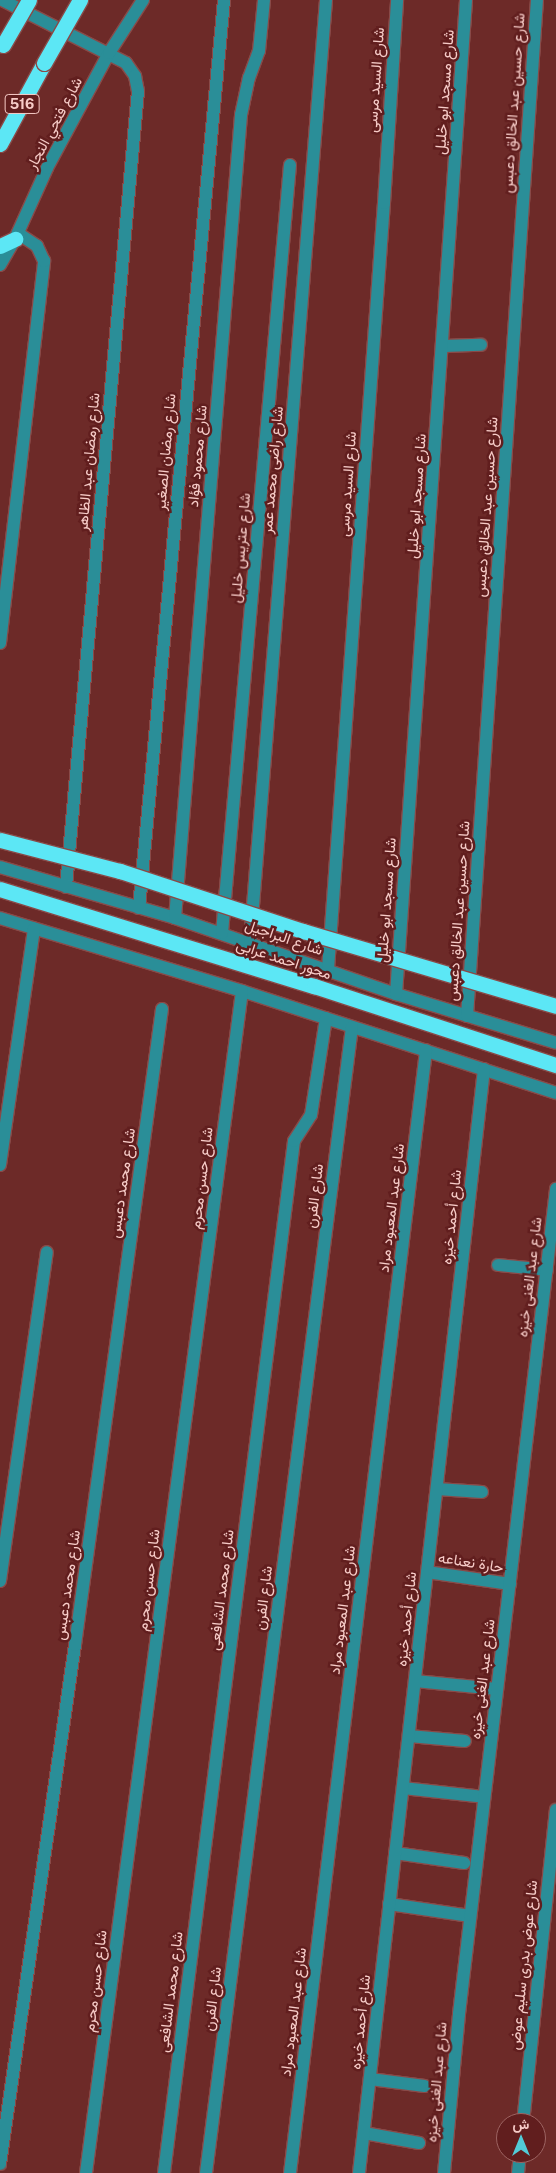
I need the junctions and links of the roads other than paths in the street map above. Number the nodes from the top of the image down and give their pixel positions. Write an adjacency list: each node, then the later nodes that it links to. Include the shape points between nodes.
1 (2, 0): 12 (street, شارع رمضان عبد الظاهر)
2 (30, 0): 11 (highway, bridge)
3 (80, 0): 13 (highway, 516, bridge)
4 (143, 0): 12 (street, شارع فتحي النجار)
5 (224, 0): 26 (street, شارع رمضان الصغير)
6 (264, 0): 28 (street, شارع محمود فؤاد, via 258,51 248,78 241,115)
7 (326, 0): 31 (street, شارع راضى محمد عمر)
8 (397, 0): 32 (street, شارع السيد مرسى)
9 (466, 0): 19 (street, شارع مسجد ابو خليل)
10 (537, 0): 37 (street, شارع حسين عبد الخالق دعبس)
11 (1, 48)
12 (109, 52): 15 (street, شارع فتحي النجار, via 47,168); 24 (street, شارع رمضان عبد الظاهر, via 126,63 135,76 138,92)
13 (0, 144)
14 (290, 165): 30 (street, شارع عتريس خليل)
15 (16, 236): 16 (highway); 17 (street, شارع فتحي النجار); 20 (street, via 37,246 44,261)
16 (0, 246)
17 (0, 265)
18 (481, 344): 19 (street)
19 (443, 346): 34 (street, شارع مسجد ابو خليل)
20 (5, 540): 21 (street)
21 (0, 643)
22 (0, 840): 35 (highway, bridge, via 120,871 303,931)
23 (0, 867): 24 (street, شارع البراجيل)
24 (66, 887): 26 (street, شارع البراجيل)
25 (0, 889): 42 (highway, محور احمد عرابى)
26 (139, 908): 28 (street, شارع البراجيل)
27 (0, 918): 29 (street)
28 (176, 918): 30 (street, شارع البراجيل)
29 (34, 928): 33 (street); 45 (street)
30 (222, 933): 31 (street, شارع البراجيل)
31 (250, 942): 32 (street, شارع البراجيل)
32 (328, 969): 34 (street, شارع البراجيل)
33 (242, 990): 38 (street); 72 (street, شارع حسن محرم)
34 (396, 994): 37 (street, شارع البراجيل)
35 (556, 1006)
36 (162, 1008): 71 (street, شارع محمد دعبس, via 78,1626)
37 (467, 1016): 40 (street, شارع البراجيل)
38 (326, 1018): 39 (street); 73 (street, شارع محمد الشافعى, via 311,1116 294,1141)
39 (352, 1026): 41 (street); 74 (street, شارع الفرن)
40 (556, 1043)
41 (426, 1050): 43 (street); 75 (street, شارع عبد المعبود مراد)
42 (556, 1065)
43 (484, 1069): 44 (street); 50 (street, شارع أحمد خيزه)
44 (556, 1093)
45 (0, 1165)
46 (556, 1189): 49 (street, شارع عبد الغنى خيزه)
47 (47, 1252): 53 (street)
48 (498, 1265): 49 (street)
49 (546, 1270): 54 (street, شارع عبد الغنى خيزه)
50 (437, 1489): 51 (street); 52 (street, شارع أحمد خيزه)
51 (482, 1492)
52 (427, 1572): 54 (street, حارة نعناعه); 55 (street, شارع أحمد خيزه)
53 (0, 1582)
54 (510, 1584): 56 (street, شارع عبد الغنى خيزه)
55 (415, 1681): 56 (street); 57 (street, شارع أحمد خيزه)
56 (497, 1689): 60 (street, شارع عبد الغنى خيزه)
57 (409, 1736): 58 (street); 59 (street, شارع أحمد خيزه)
58 (464, 1741)
59 (402, 1788): 60 (street); 62 (street, شارع أحمد خيزه)
60 (484, 1797): 65 (street, شارع عبد الغنى خيزه)
61 (556, 1810): 68 (street, شارع عوض بدرى سليم عوض)
62 (395, 1852): 63 (street); 64 (street, شارع أحمد خيزه)
63 (464, 1863)
64 (390, 1904): 65 (street); 66 (street, شارع أحمد خيزه)
65 (470, 1916): 77 (street, شارع عبد الغنى خيزه)
66 (370, 2078): 67 (street); 69 (street, شارع أحمد خيزه)
67 (424, 2086)
68 (524, 2113)
69 (364, 2133): 70 (street); 76 (street, شارع أحمد خيزه)
70 (419, 2143)
71 (0, 2164)
72 (86, 2173)
73 (164, 2173)
74 (206, 2173)
75 (290, 2173)
76 (359, 2173)
77 (444, 2173)

